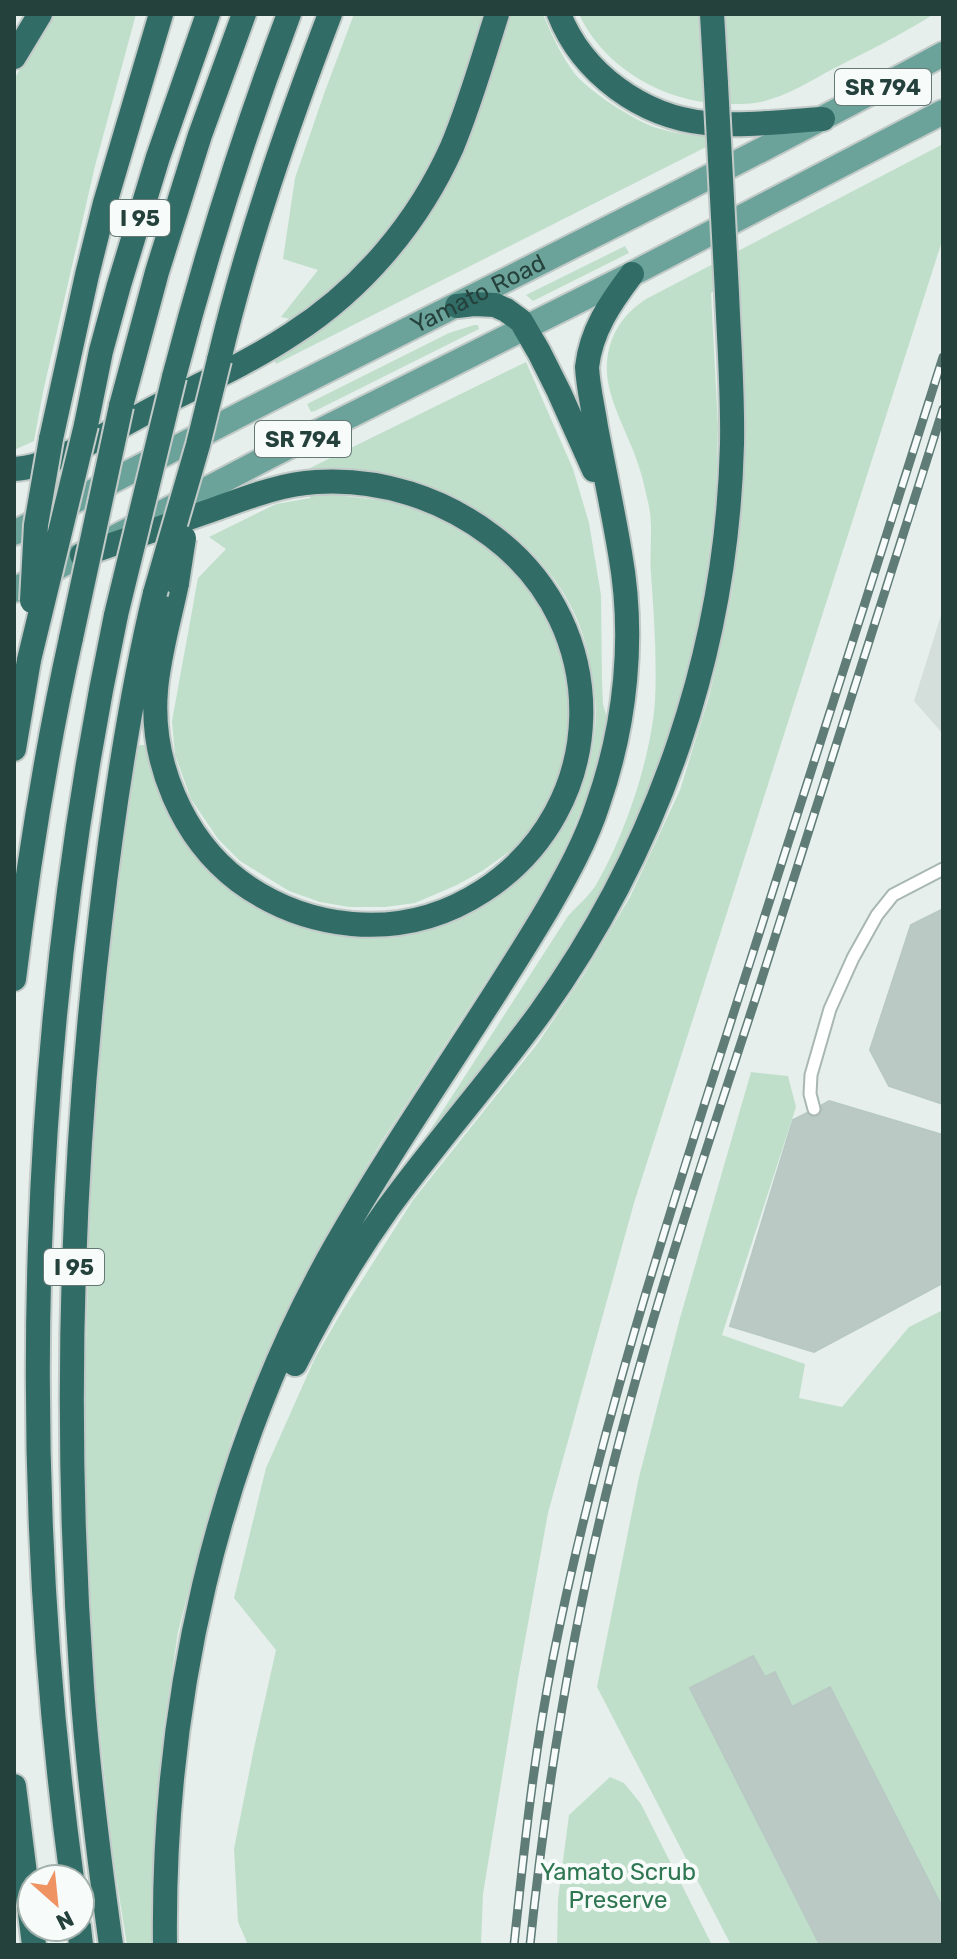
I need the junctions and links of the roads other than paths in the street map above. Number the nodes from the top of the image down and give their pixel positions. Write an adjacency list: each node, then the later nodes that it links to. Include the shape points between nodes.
1 (40, 14): 11 (highway)
2 (161, 14): 23 (highway, bridge, via 105,203 51,439 36,525)
3 (208, 14): 23 (highway, I 95, bridge, via 158,157 101,351)
4 (244, 14): 26 (highway, bridge, via 200,135 121,406 52,725)
5 (289, 14): 30 (highway, bridge, via 193,302 116,615 90,754 62,957 48,1104 39,1403 43,1552)
6 (330, 14): 21 (highway, bridge, via 230,314)
7 (497, 14): 17 (highway, via 458,131 429,192 386,253 355,285 313,320 253,356 71,452)
8 (559, 14): 13 (highway, via 595,70 658,112 716,124)
9 (712, 14): 28 (highway, bridge, via 732,444 716,606 666,783 629,867 578,957 345,1273 291,1373)
10 (943, 54): 13 (main road, Yamato Road / SR 794)
11 (14, 57)
12 (943, 112): 14 (main road, Yamato Road / SR 794)
13 (823, 119): 15 (main road, Yamato Road / SR 794)
14 (632, 274): 16 (main road, Yamato Road / SR 794); 18 (highway, via 602,317 587,367)
15 (457, 306): 16 (highway, via 495,305); 19 (main road, Yamato Road / SR 794)
16 (526, 327): 18 (highway); 20 (main road, Yamato Road / SR 794)
17 (14, 469)
18 (611, 509): 28 (highway, via 626,595 627,662 620,723 598,805 548,908 368,1190 303,1309 250,1433)
19 (14, 533)
20 (82, 555): 21 (highway, via 265,492 308,483 388,487 468,519 503,544 536,579 564,626 575,657 580,741 549,826 493,885 420,920 380,925 335,922 294,912 258,894 221,866 193,832 163,761 156,689); 22 (main road, Yamato Road / SR 794)
21 (166, 588): 32 (highway, I 95, via 125,747 107,868 90,1013 76,1215 72,1416 77,1591 87,1751)
22 (14, 590)
23 (29, 660): 24 (highway, I 95)
24 (14, 749)
25 (943, 869): 27 (lane, via 893,895 853,958 830,1009 811,1075)
26 (14, 979)
27 (814, 1109)
28 (211, 1560): 33 (highway, via 178,1724)
29 (14, 1786): 31 (highway)
30 (70, 1863)
31 (34, 1945)
32 (111, 1945)
33 (165, 1945)

